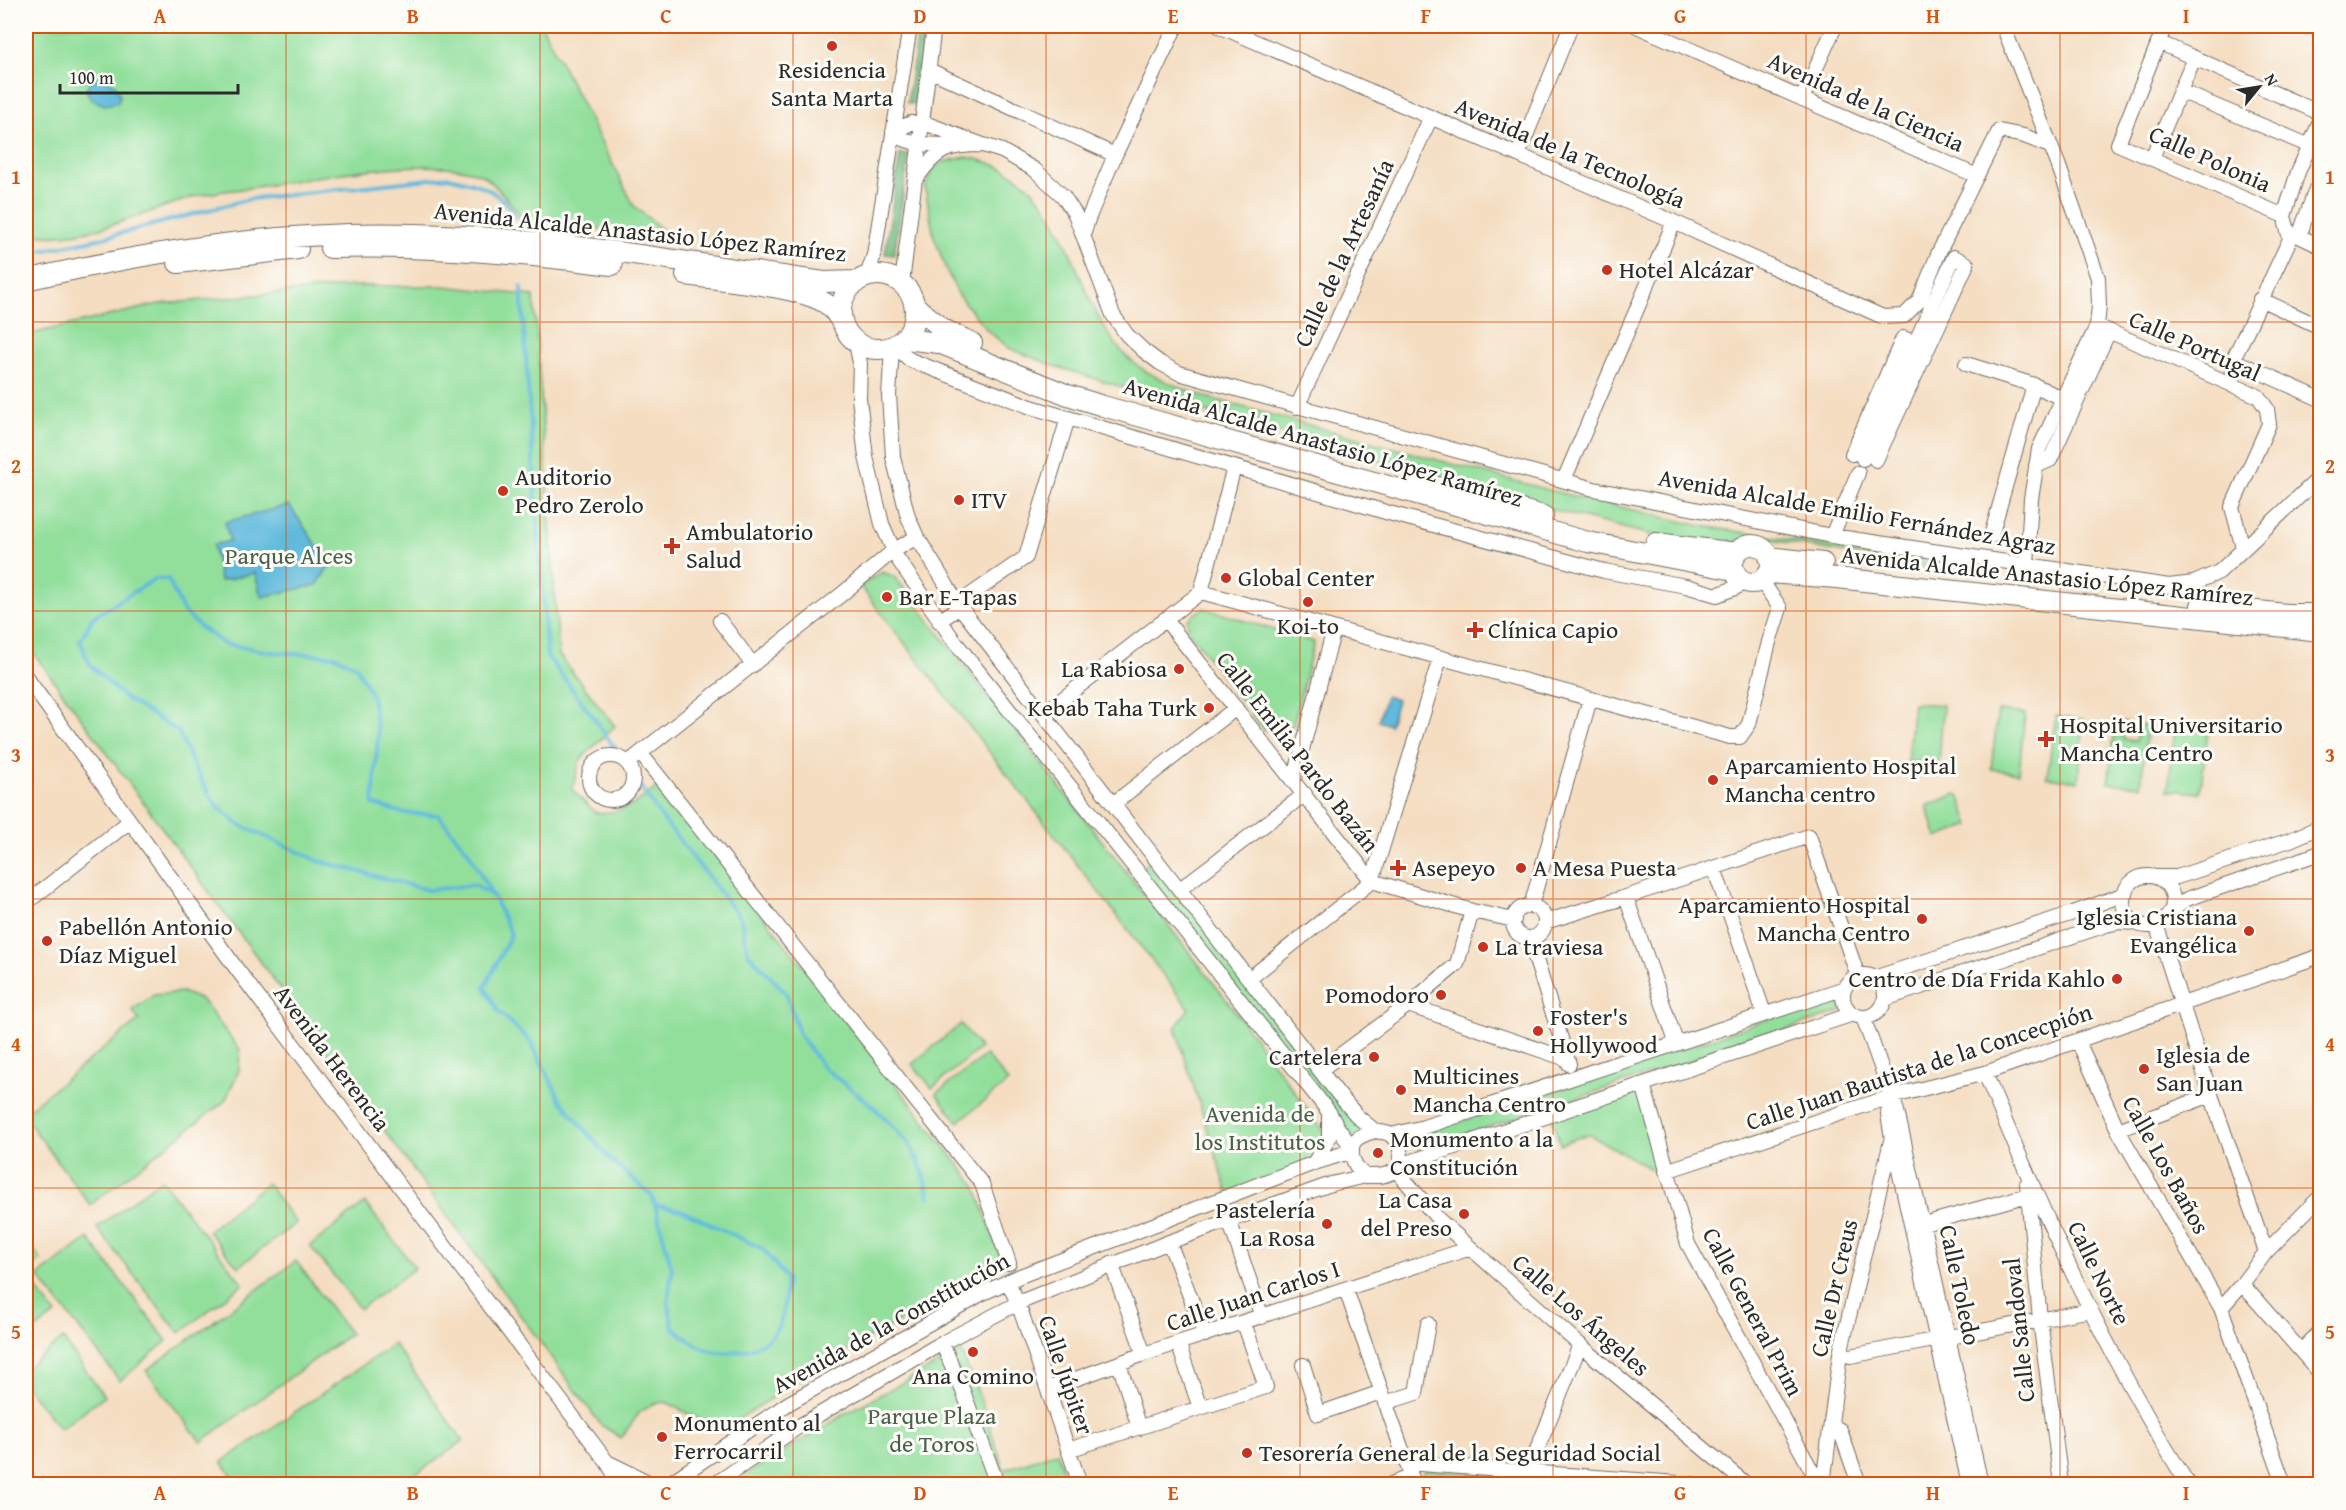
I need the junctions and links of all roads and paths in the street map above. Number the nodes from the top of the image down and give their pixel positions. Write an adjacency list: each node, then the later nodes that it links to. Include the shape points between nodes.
1 (910, 26): 20 (street)
2 (934, 26): 13 (street)
3 (1176, 26): 26 (street)
4 (1219, 26): 10 (street, Avenida de la Tecnología)
5 (1571, 26): 27 (street)
6 (1637, 26): 15 (street, Avenida de la Ciencia)
7 (1835, 26): 15 (street)
8 (2003, 26): 24 (street)
9 (2165, 26): 11 (street)
10 (1245, 31): 17 (street, Avenida de la Tecnología)
11 (2158, 42): 12 (street); 28 (street, Calle Polonia, via 2118,144)
12 (2194, 58): 14 (street); 16 (street)
13 (929, 70): 18 (street); 26 (street)
14 (2180, 91): 25 (street); 28 (street)
15 (1802, 99): 30 (street, Avenida de la Ciencia)
16 (2320, 113)
17 (1431, 117): 27 (street, Avenida de la Tecnología); 59 (street, Calle de la Artesanía)
18 (922, 122): 20 (street, via 904,125); 21 (street); 22 (street, Avenida Alcalde Emilio Fernández Agraz)
19 (2320, 122): 25 (street)
20 (893, 132): 21 (street, via 901,140); 40 (street, via 874,255)
21 (920, 143): 23 (street); 31 (street)
22 (983, 145): 23 (street); 36 (street, Avenida Alcalde Emilio Fernández Agraz, via 1035,170 1063,196)
23 (958, 146): 31 (street, via 942,151 927,163)
24 (2050, 146): 30 (street, via 1999,131); 48 (street, via 2098,278)
25 (2310, 146): 29 (street)
26 (1115, 155): 36 (street)
27 (1518, 155): 35 (street, Avenida de la Tecnología)
28 (2152, 158): 34 (street, Calle Polonia)
29 (2298, 172): 32 (street); 34 (street)
30 (1977, 176): 35 (street, Avenida de la Tecnología, via 1919,301 1904,316 1883,317)
31 (915, 181): 42 (street)
32 (2320, 182)
33 (2320, 189): 38 (street, via 2316,189 2299,236)
34 (2284, 216): 37 (street)
35 (1674, 222): 65 (street)
36 (1083, 236): 59 (street, Avenida Alcalde Emilio Fernández Agraz, via 1113,315 1144,351 1179,373)
37 (2290, 239): 39 (street); 44 (street)
38 (2320, 246)
39 (2320, 253)
40 (862, 279): 41 (street, Avenida Alcalde Anastasio López Ramírez, via 824,282 560,244 380,234 270,238 206,246); 42 (street, via 879,274); 46 (street, via 848,289 843,300)
41 (26, 280)
42 (902, 283): 45 (street)
43 (26, 294): 46 (street, Avenida Alcalde Anastasio López Ramírez, via 138,270 285,250 440,249 571,260 777,288 815,297 829,306)
44 (2260, 299): 47 (street); 53 (street)
45 (915, 306): 51 (street, via 912,329); 72 (street, Avenida Alcalde Anastasio López Ramírez, via 967,341 1107,395)
46 (842, 323): 50 (street)
47 (2320, 327)
48 (2103, 329): 56 (street, Calle Portugal); 57 (street); 61 (street, via 2050,460)
49 (1915, 342): 52 (street); 52 (street, via 1954,257 1967,264); 52 (street, via 1903,338 1863,458)
50 (856, 343): 51 (street, via 873,350); 70 (street, via 866,457 882,524)
51 (897, 344): 60 (street, via 910,360); 68 (street, via 889,395 892,457); 72 (street, Avenida Alcalde Anastasio López Ramírez, via 939,343 1103,406 1588,542)
52 (1930, 348)
53 (2233, 360): 56 (street); 58 (street)
54 (1966, 363): 55 (street)
55 (2034, 385): 57 (street); 67 (street)
56 (2233, 386): 69 (street, Calle Portugal, via 2258,396 2267,409 2269,424 2232,507)
57 (2063, 399): 61 (street, via 2039,448)
58 (2320, 399)
59 (1297, 407): 65 (street, Avenida Alcalde Emilio Fernández Agraz)
60 (1068, 418): 62 (street); 75 (street, via 1026,557 969,596)
61 (2036, 466): 71 (street)
62 (1234, 467): 72 (street, via 1604,571 1717,595 1737,587); 74 (street)
63 (1858, 473): 66 (street)
64 (2320, 477): 69 (street, Avenida Alcalde Emilio Fernández Agraz)
65 (1564, 480): 66 (street, Avenida Alcalde Emilio Fernández Agraz)
66 (1832, 536): 71 (street, Avenida Alcalde Emilio Fernández Agraz)
67 (1991, 536)
68 (916, 537): 70 (street); 75 (street)
69 (2243, 548): 71 (street, Avenida Alcalde Emilio Fernández Agraz, via 2219,572 2194,583 2169,586)
70 (893, 551): 79 (street); 83 (street)
71 (2026, 565)
72 (1736, 567): 73 (street, via 1749,583); 73 (street, via 1742,547 1758,546 1765,550)
73 (1766, 570): 76 (street, Avenida Alcalde Anastasio López Ramírez, via 2010,585 2286,614); 81 (street, Avenida Alcalde Anastasio López Ramírez); 85 (street, via 1780,608 1749,724 1740,737)
74 (1201, 592): 77 (street); 80 (street)
75 (960, 607): 79 (street); 87 (street)
76 (2320, 614)
77 (1165, 619): 86 (street, Calle Emilia Pardo Bazán); 87 (street)
78 (720, 621): 83 (street)
79 (939, 621): 98 (street)
80 (1334, 628): 82 (street); 90 (street)
81 (2320, 631)
82 (1440, 657): 85 (street); 100 (street)
83 (753, 664): 88 (street)
84 (26, 677): 93 (street, Avenida Herencia)
85 (1590, 699): 105 (street)
86 (1236, 708): 90 (street, Calle Emilia Pardo Bazán); 92 (street)
87 (1043, 714): 92 (street)
88 (641, 754): 89 (street); 150 (street, via 982,1184)
89 (629, 762)
90 (1293, 780): 91 (street, Calle Emilia Pardo Bazán)
91 (1305, 794): 100 (street, Calle Emilia Pardo Bazán); 101 (street)
92 (1113, 804): 96 (street)
93 (130, 821): 104 (street); 180 (street, Avenida Herencia)
94 (2320, 827): 99 (street, via 2177,878)
95 (2320, 853): 107 (street, via 2187,898)
96 (1155, 858): 98 (street); 101 (street)
97 (1714, 868): 103 (street); 114 (street, via 1809,836); 121 (street)
98 (1137, 871): 132 (street)
99 (2156, 877): 102 (street, via 2140,877); 107 (street, via 2171,891)
100 (1372, 881): 106 (street, Calle Emilia Pardo Bazán); 115 (street)
101 (1180, 889): 115 (street)
102 (2125, 894): 110 (street, via 2127,913); 116 (street)
103 (1626, 897): 109 (street); 124 (street)
104 (26, 903)
105 (1531, 906): 108 (street, via 1519,909); 109 (street, via 1539,910)
106 (1472, 911): 108 (street, Calle Emilia Pardo Bazán); 120 (street, via 1457,964)
107 (2170, 912): 111 (street)
108 (1514, 920): 112 (street, via 1517,932)
109 (1545, 922): 112 (street, via 1540,933)
110 (2137, 922): 111 (street); 118 (street, via 2106,925)
111 (2156, 924): 119 (street)
112 (1529, 938): 125 (street)
113 (2320, 956): 119 (street, Calle Juan Bautista de la Concecpión)
114 (1858, 976): 116 (street); 117 (street)
115 (1249, 978): 126 (street)
116 (1874, 978): 118 (street)
117 (1845, 988): 121 (street); 122 (street, via 1843,1000)
118 (1885, 999): 122 (street, via 1873,1015)
119 (2182, 1004): 123 (street, Calle Juan Bautista de la Concecpión); 130 (street)
120 (1408, 1005): 125 (street); 126 (street)
121 (1764, 1013): 124 (street)
122 (1858, 1016): 129 (street); 131 (street, Calle Toledo)
123 (2078, 1041): 127 (street, Calle Juan Bautista de la Concecpión); 133 (street, Calle Los Baños)
124 (1676, 1042): 128 (street)
125 (1567, 1059): 128 (street)
126 (1320, 1070): 134 (street, via 1358,1117)
127 (1985, 1073): 131 (street, Calle Juan Bautista de la Concecpión); 140 (street, Calle Norte)
128 (1574, 1078): 135 (street)
129 (1643, 1084): 139 (street); 141 (street, Calle General Prim)
130 (2211, 1095): 133 (street); 149 (street)
131 (1890, 1097): 136 (street, Calle Toledo); 141 (street, Calle Juan Bautista de la Concecpión); 146 (street, Calle Toledo, via 1897,1111)
132 (1329, 1112): 137 (street); 138 (street, via 1329,1138)
133 (2118, 1130): 156 (street, Calle Los Baños)
134 (1375, 1131): 135 (street); 137 (street, via 1354,1142)
135 (1391, 1135): 139 (street, via 1400,1150)
136 (1892, 1139): 164 (street, Calle Toledo); 170 (street, Calle Dr Creus)
137 (1352, 1150): 138 (street, Avenida de la Constitución); 142 (street, via 1357,1168)
138 (1314, 1163): 152 (street, Avenida de la Constitución)
139 (1398, 1167): 142 (street, via 1382,1176); 148 (street, Calle Los Ángeles, via 1439,1220)
140 (2025, 1170): 143 (street, Calle Sandoval); 157 (street, Calle Norte)
141 (1666, 1172): 193 (street, Calle General Prim, via 1688,1244)
142 (1366, 1176): 145 (street, Avenida de la Constitución, via 1331,1184)
143 (2028, 1195): 146 (street); 159 (street, Calle Sandoval)
144 (2320, 1197): 149 (street)
145 (1228, 1220): 147 (street, Avenida de la Constitución); 158 (street)
146 (1924, 1224): 164 (street, Calle Toledo)
147 (1169, 1242): 151 (street, Avenida de la Constitución); 163 (street)
148 (1471, 1248): 154 (street, Calle Juan Carlos I); 167 (street, Calle Los Ángeles)
149 (2266, 1252): 153 (street)
150 (1009, 1263)
151 (1112, 1263): 155 (street, Avenida de la Constitución); 169 (street)
152 (1008, 1282): 155 (street, Calle Júpiter); 187 (street, Avenida de la Constitución, via 789,1403)
153 (2242, 1284): 156 (street); 168 (street)
154 (1346, 1290): 158 (street, Calle Juan Carlos I); 175 (street)
155 (1018, 1303): 165 (street, Avenida de la Constitución); 174 (street, Calle Júpiter)
156 (2221, 1308): 199 (street, Calle Los Baños)
157 (2091, 1310): 159 (street); 198 (street, Calle Norte)
158 (1262, 1317): 160 (street, Calle Juan Carlos I)
159 (2040, 1319): 164 (street); 197 (street, Calle Sandoval)
160 (1244, 1323): 163 (street, Calle Juan Carlos I); 176 (street, via 1266,1387)
161 (1428, 1324): 175 (street, via 1416,1393)
162 (2320, 1332): 168 (street)
163 (1205, 1335): 166 (street, Calle Juan Carlos I)
164 (1943, 1339): 170 (street, via 1850,1356); 195 (street, Calle Toledo); 196 (street, Calle Toledo)
165 (942, 1343): 188 (street, Avenida de la Constitución, via 801,1425); 189 (street)
166 (1178, 1343): 169 (street, Calle Juan Carlos I); 176 (street)
167 (1580, 1345): 182 (street); 192 (street, Calle Los Ángeles)
168 (2301, 1351): 173 (street)
169 (1144, 1354): 171 (street, Calle Juan Carlos I)
170 (1840, 1354): 177 (street, Calle Dr Creus)
171 (1119, 1364): 174 (street, Calle Juan Carlos I); 178 (street)
172 (1303, 1365): 175 (street, via 1318,1414)
173 (2320, 1373)
174 (1048, 1389): 179 (street, Calle Júpiter)
175 (1383, 1398): 181 (street)
176 (1200, 1408): 178 (street)
177 (1831, 1425): 193 (street, Calle Dr Creus); 194 (street, via 1840,1430)
178 (1139, 1428): 179 (street)
179 (1068, 1450): 190 (street, Calle Júpiter)
180 (607, 1462): 184 (street, Avenida Herencia); 186 (street, Avenida Herencia)
181 (1406, 1463): 182 (street); 183 (street)
182 (1526, 1479): 185 (street)
183 (1412, 1481): 191 (street)
184 (647, 1484): 187 (street, Avenida Herencia)
185 (1683, 1484)
186 (620, 1485)
187 (666, 1485)
188 (715, 1485)
189 (997, 1485)
190 (1080, 1485)
191 (1391, 1485)
192 (1746, 1485)
193 (1821, 1485)
194 (1859, 1485)
195 (1969, 1485)
196 (1981, 1485)
197 (2061, 1485)
198 (2188, 1485)
199 (2284, 1485)

